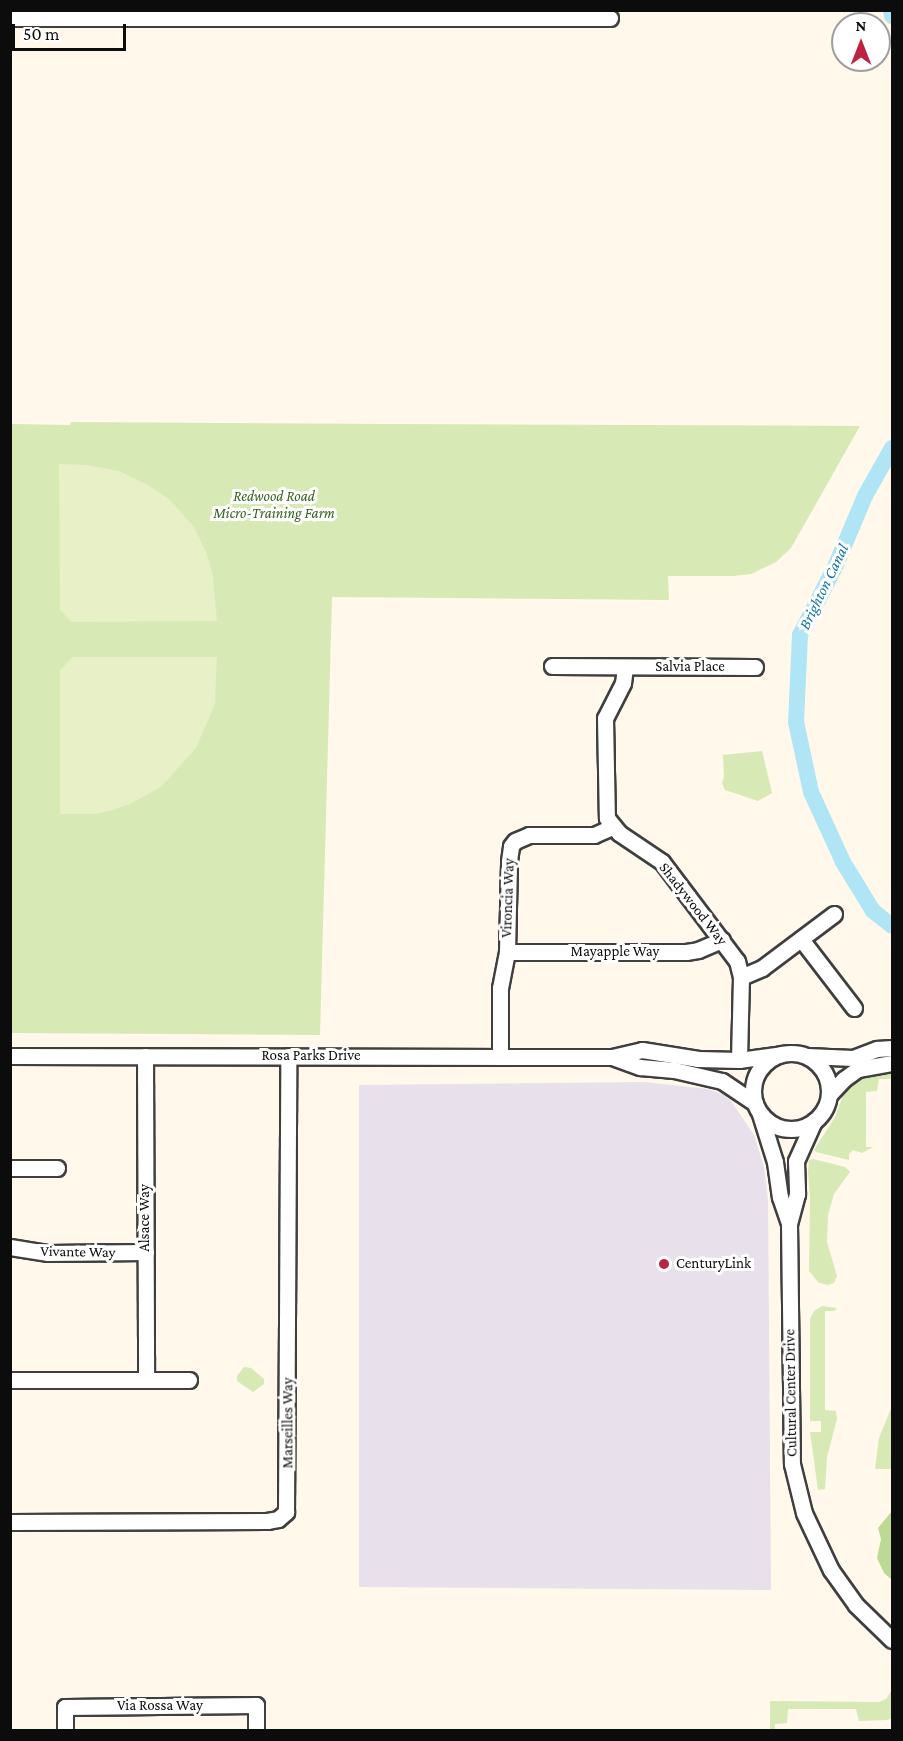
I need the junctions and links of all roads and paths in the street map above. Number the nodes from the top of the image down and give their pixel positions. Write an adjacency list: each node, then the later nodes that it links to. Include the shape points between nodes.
1 (10, 18): 2 (street)
2 (610, 18)
3 (552, 666): 4 (street, Salvia Place)
4 (625, 667): 5 (street, Salvia Place); 6 (street, via 623,683 605,718 606,814)
5 (755, 667)
6 (612, 827): 9 (street, Shadywood Way, via 662,862); 10 (street, Vironcia Way, via 594,835 529,835 515,841 509,853)
7 (834, 914): 8 (street)
8 (801, 939): 11 (street, via 762,968); 12 (street)
9 (722, 940): 10 (street, Mayapple Way, via 686,952); 11 (street, Shadywood Way, via 737,961)
10 (507, 952): 19 (street, Vironcia Way, via 500,988)
11 (741, 977): 21 (street, Shadywood Way)
12 (854, 1008)
13 (892, 1048): 15 (street, via 843,1059)
14 (782, 1054): 15 (street); 21 (street, Rosa Parks Drive); 24 (street, via 758,1072 754,1082)
15 (803, 1055): 23 (street, via 825,1075)
16 (10, 1056): 17 (street, Rosa Parks Drive)
17 (145, 1056): 18 (street, Rosa Parks Drive); 30 (street, Alsace Way)
18 (288, 1056): 19 (street, Rosa Parks Drive); 34 (street, Marseilles Way, via 286,1512 267,1521)
19 (500, 1057): 20 (street, Rosa Parks Drive)
20 (612, 1057): 21 (street, Rosa Parks Drive, via 642,1050 698,1059); 24 (street, Rosa Parks Drive, via 640,1067 722,1081)
21 (739, 1060)
22 (892, 1064): 23 (street, via 858,1069)
23 (829, 1095): 25 (street)
24 (757, 1107): 25 (street, via 766,1119 784,1129); 28 (street, Cultural Center Drive)
25 (814, 1122): 28 (street, Cultural Center Drive, via 796,1161 797,1194)
26 (10, 1168): 27 (street)
27 (57, 1168)
28 (789, 1223): 35 (street, Cultural Center Drive, via 790,1441 797,1489 831,1570 856,1605)
29 (10, 1247): 30 (street, Vivante Way, via 47,1253)
30 (146, 1252): 32 (street, Alsace Way)
31 (10, 1380): 32 (street)
32 (146, 1380): 33 (street)
33 (189, 1380)
34 (10, 1522)
35 (892, 1640)
36 (65, 1731): 37 (street, Via Rossa Way, via 65,1707 256,1706)
37 (256, 1731)

